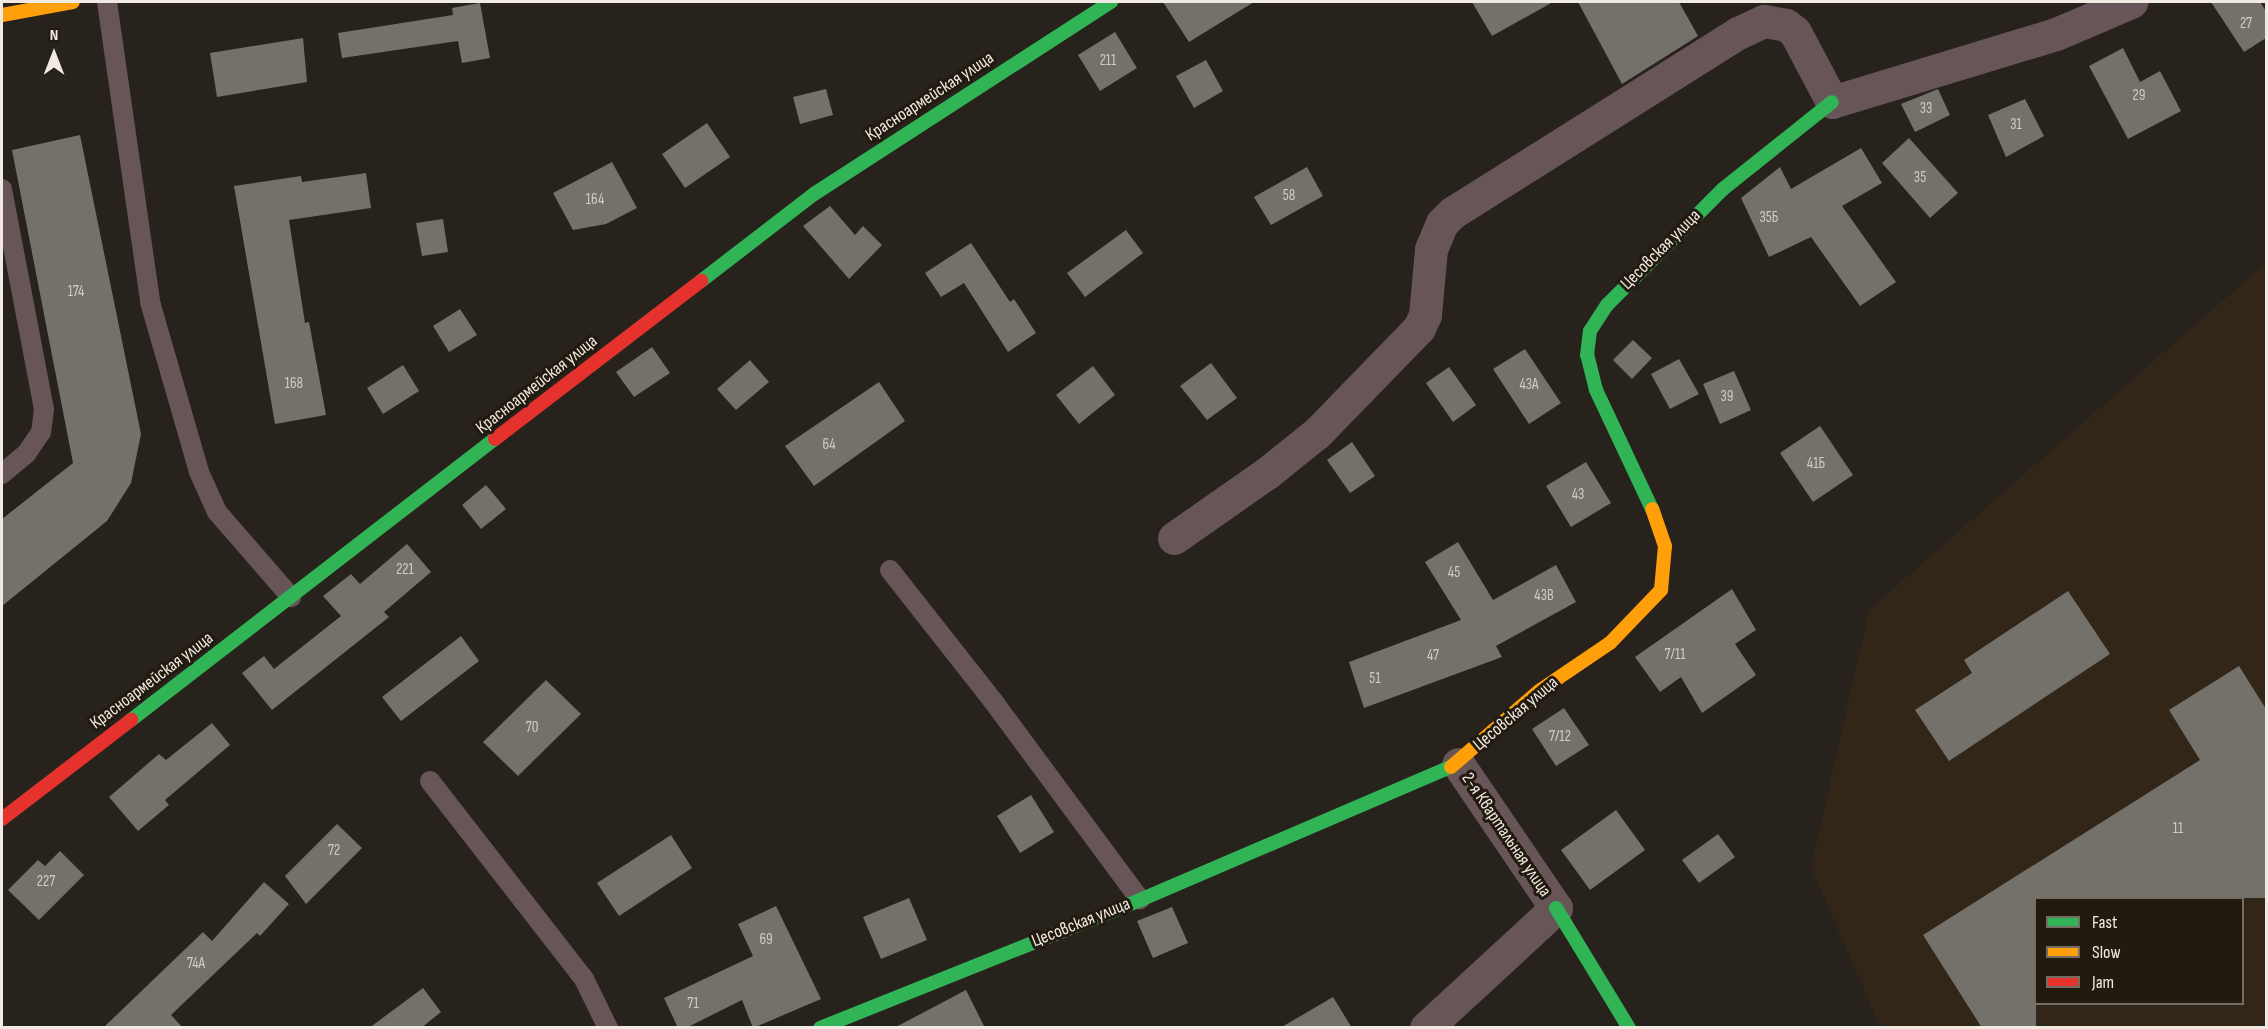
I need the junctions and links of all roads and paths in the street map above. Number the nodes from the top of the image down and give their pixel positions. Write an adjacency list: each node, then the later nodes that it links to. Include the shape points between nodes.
1 (73, 2): 5 (street)
2 (107, 2): 11 (lane, via 150,302 200,472 218,512)
3 (1111, 2): 11 (street, Красноармейская улица, via 814,194)
4 (2131, 2): 6 (street, Цесовская улица, via 2056,34)
5 (2, 15)
6 (1832, 102): 9 (street, via 1795,32 1776,21 1764,21 1738,33 1452,213 1442,223 1431,249 1425,315 1419,328 1317,433 1267,474); 12 (street, Цесовская улица, via 1723,189 1597,316 1586,344 1590,373 1662,532 1664,576 1660,590 1610,643 1539,691)
7 (2, 189): 8 (lane, via 44,409 36,439 27,453)
8 (2, 474)
9 (1174, 538)
10 (890, 570): 15 (lane)
11 (291, 597): 14 (street, Красноармейская улица)
12 (1458, 764): 15 (street, Цесовская улица); 16 (street, 2-я Квартальная улица)
13 (430, 781): 17 (lane, via 584,979)
14 (2, 819)
15 (1140, 900): 18 (street, Цесовская улица)
16 (1556, 908): 19 (street, 2-я Квартальная улица); 20 (street)
17 (608, 1028)
18 (820, 1028)
19 (1426, 1028)
20 (1629, 1028)

